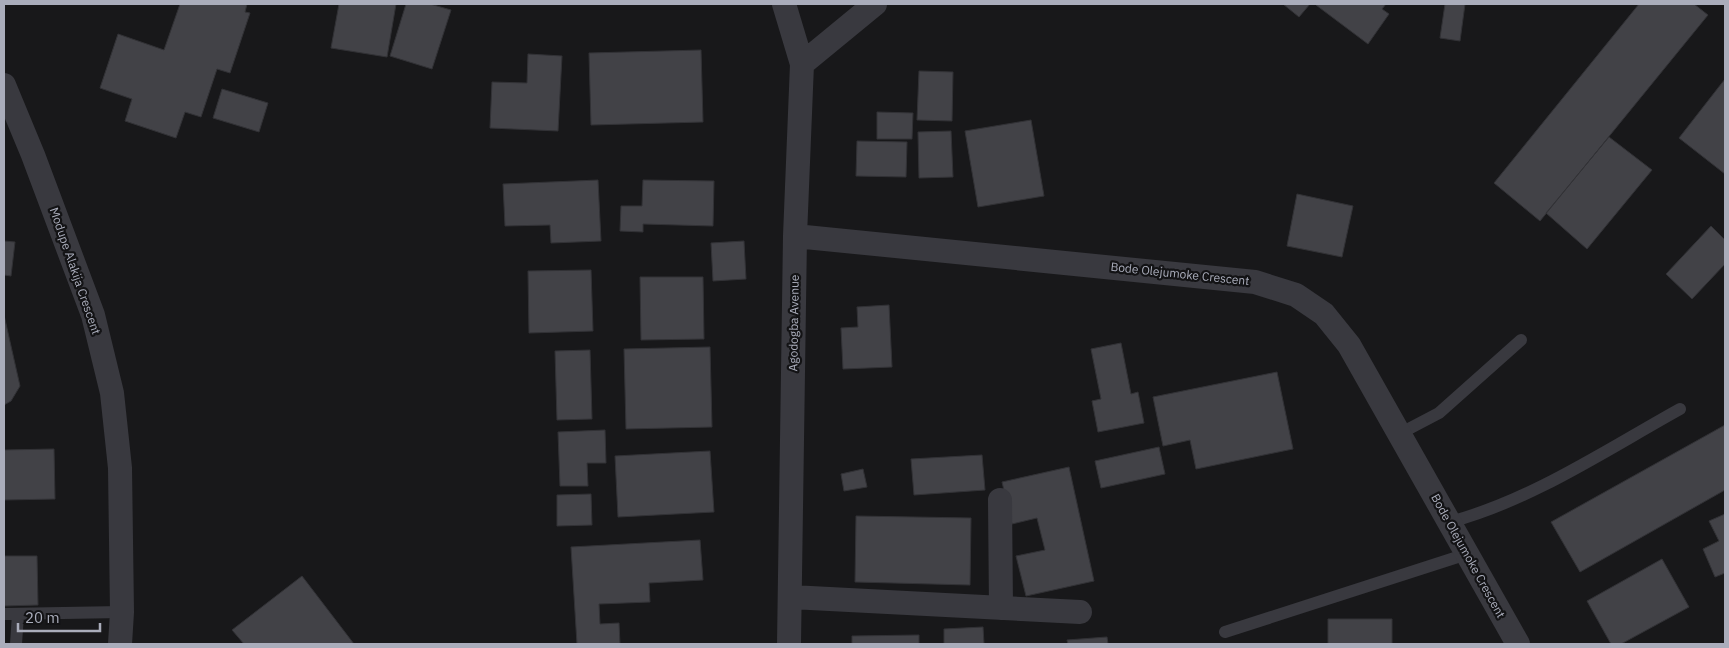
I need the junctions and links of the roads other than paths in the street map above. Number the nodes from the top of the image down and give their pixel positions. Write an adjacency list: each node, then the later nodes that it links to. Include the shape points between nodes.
1 (784, 4): 3 (street, Agodogba Avenue)
2 (874, 4): 3 (street)
3 (802, 64): 5 (street, Agodogba Avenue)
4 (6, 94): 14 (street, Modupe Alakija Crescent, via 34,154 93,315 112,393 120,468)
5 (795, 236): 8 (street, Bode Olejumoke Crescent, via 1255,282 1296,295 1324,314 1349,345); 12 (street, Agodogba Avenue)
6 (1521, 340): 8 (lane, via 1439,413)
7 (1680, 410): 10 (lane, via 1536,489 1482,513)
8 (1399, 434): 10 (street, Bode Olejumoke Crescent)
9 (1000, 500): 13 (street)
10 (1450, 522): 11 (street, Bode Olejumoke Crescent)
11 (1467, 554): 18 (lane); 22 (street, Bode Olejumoke Crescent)
12 (791, 596): 13 (street); 21 (street, Agodogba Avenue)
13 (1001, 608): 15 (street)
14 (122, 612): 17 (lane); 20 (street, Modupe Alakija Crescent)
15 (1080, 612)
16 (4, 614): 17 (lane)
17 (18, 614): 19 (lane)
18 (1225, 632)
19 (16, 644)
20 (120, 644)
21 (789, 644)
22 (1518, 644)

